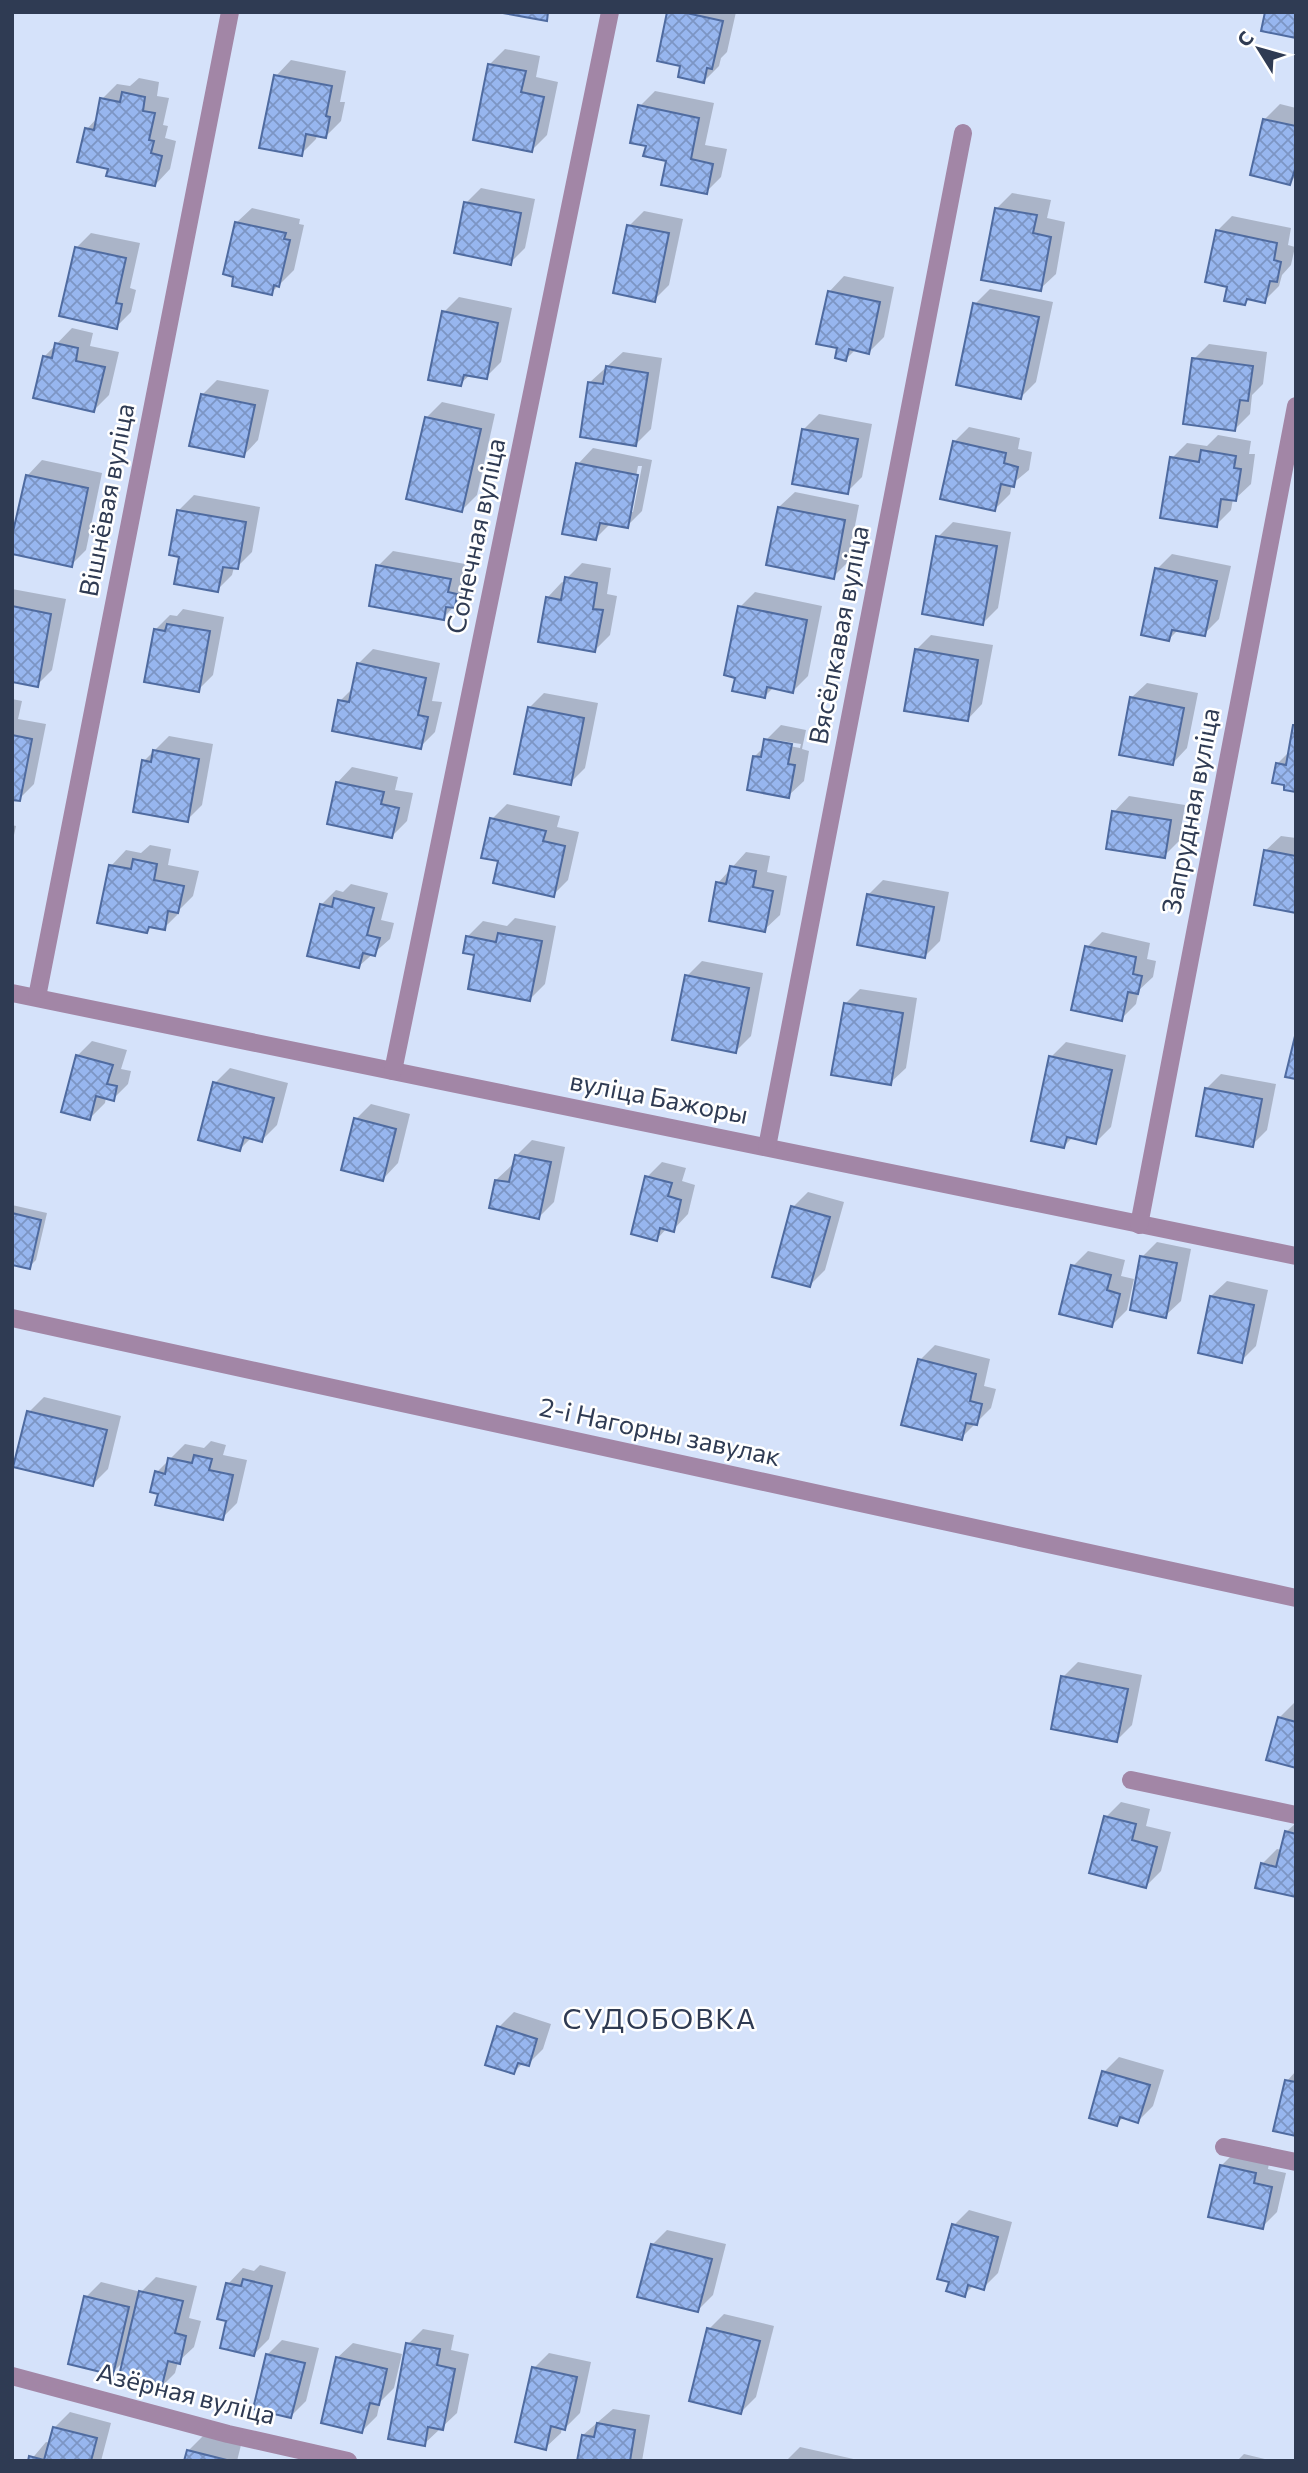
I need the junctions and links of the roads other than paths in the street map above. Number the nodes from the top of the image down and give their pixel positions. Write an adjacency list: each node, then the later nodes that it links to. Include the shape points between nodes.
1 (230, 12): 6 (street, Вішнёвая вуліца)
2 (610, 12): 7 (street, Сонечная вуліца)
3 (963, 133): 8 (street, Вясёлкавая вуліца)
4 (1296, 406): 9 (street, Запрудная вуліца)
5 (12, 993): 6 (street, вуліца Бажоры)
6 (37, 998): 7 (street, вуліца Бажоры)
7 (393, 1071): 8 (street, вуліца Бажоры)
8 (767, 1147): 9 (street, вуліца Бажоры)
9 (1139, 1225): 10 (street, вуліца Бажоры)
10 (1296, 1256)
11 (12, 1318): 12 (street, 2-і Нагорны завулак)
12 (1296, 1598)
13 (1131, 1780): 14 (street)
14 (1296, 1815)
15 (1224, 2147): 16 (street)
16 (1296, 2162)
17 (12, 2376): 18 (street, Азёрная вуліца)
18 (348, 2461)

